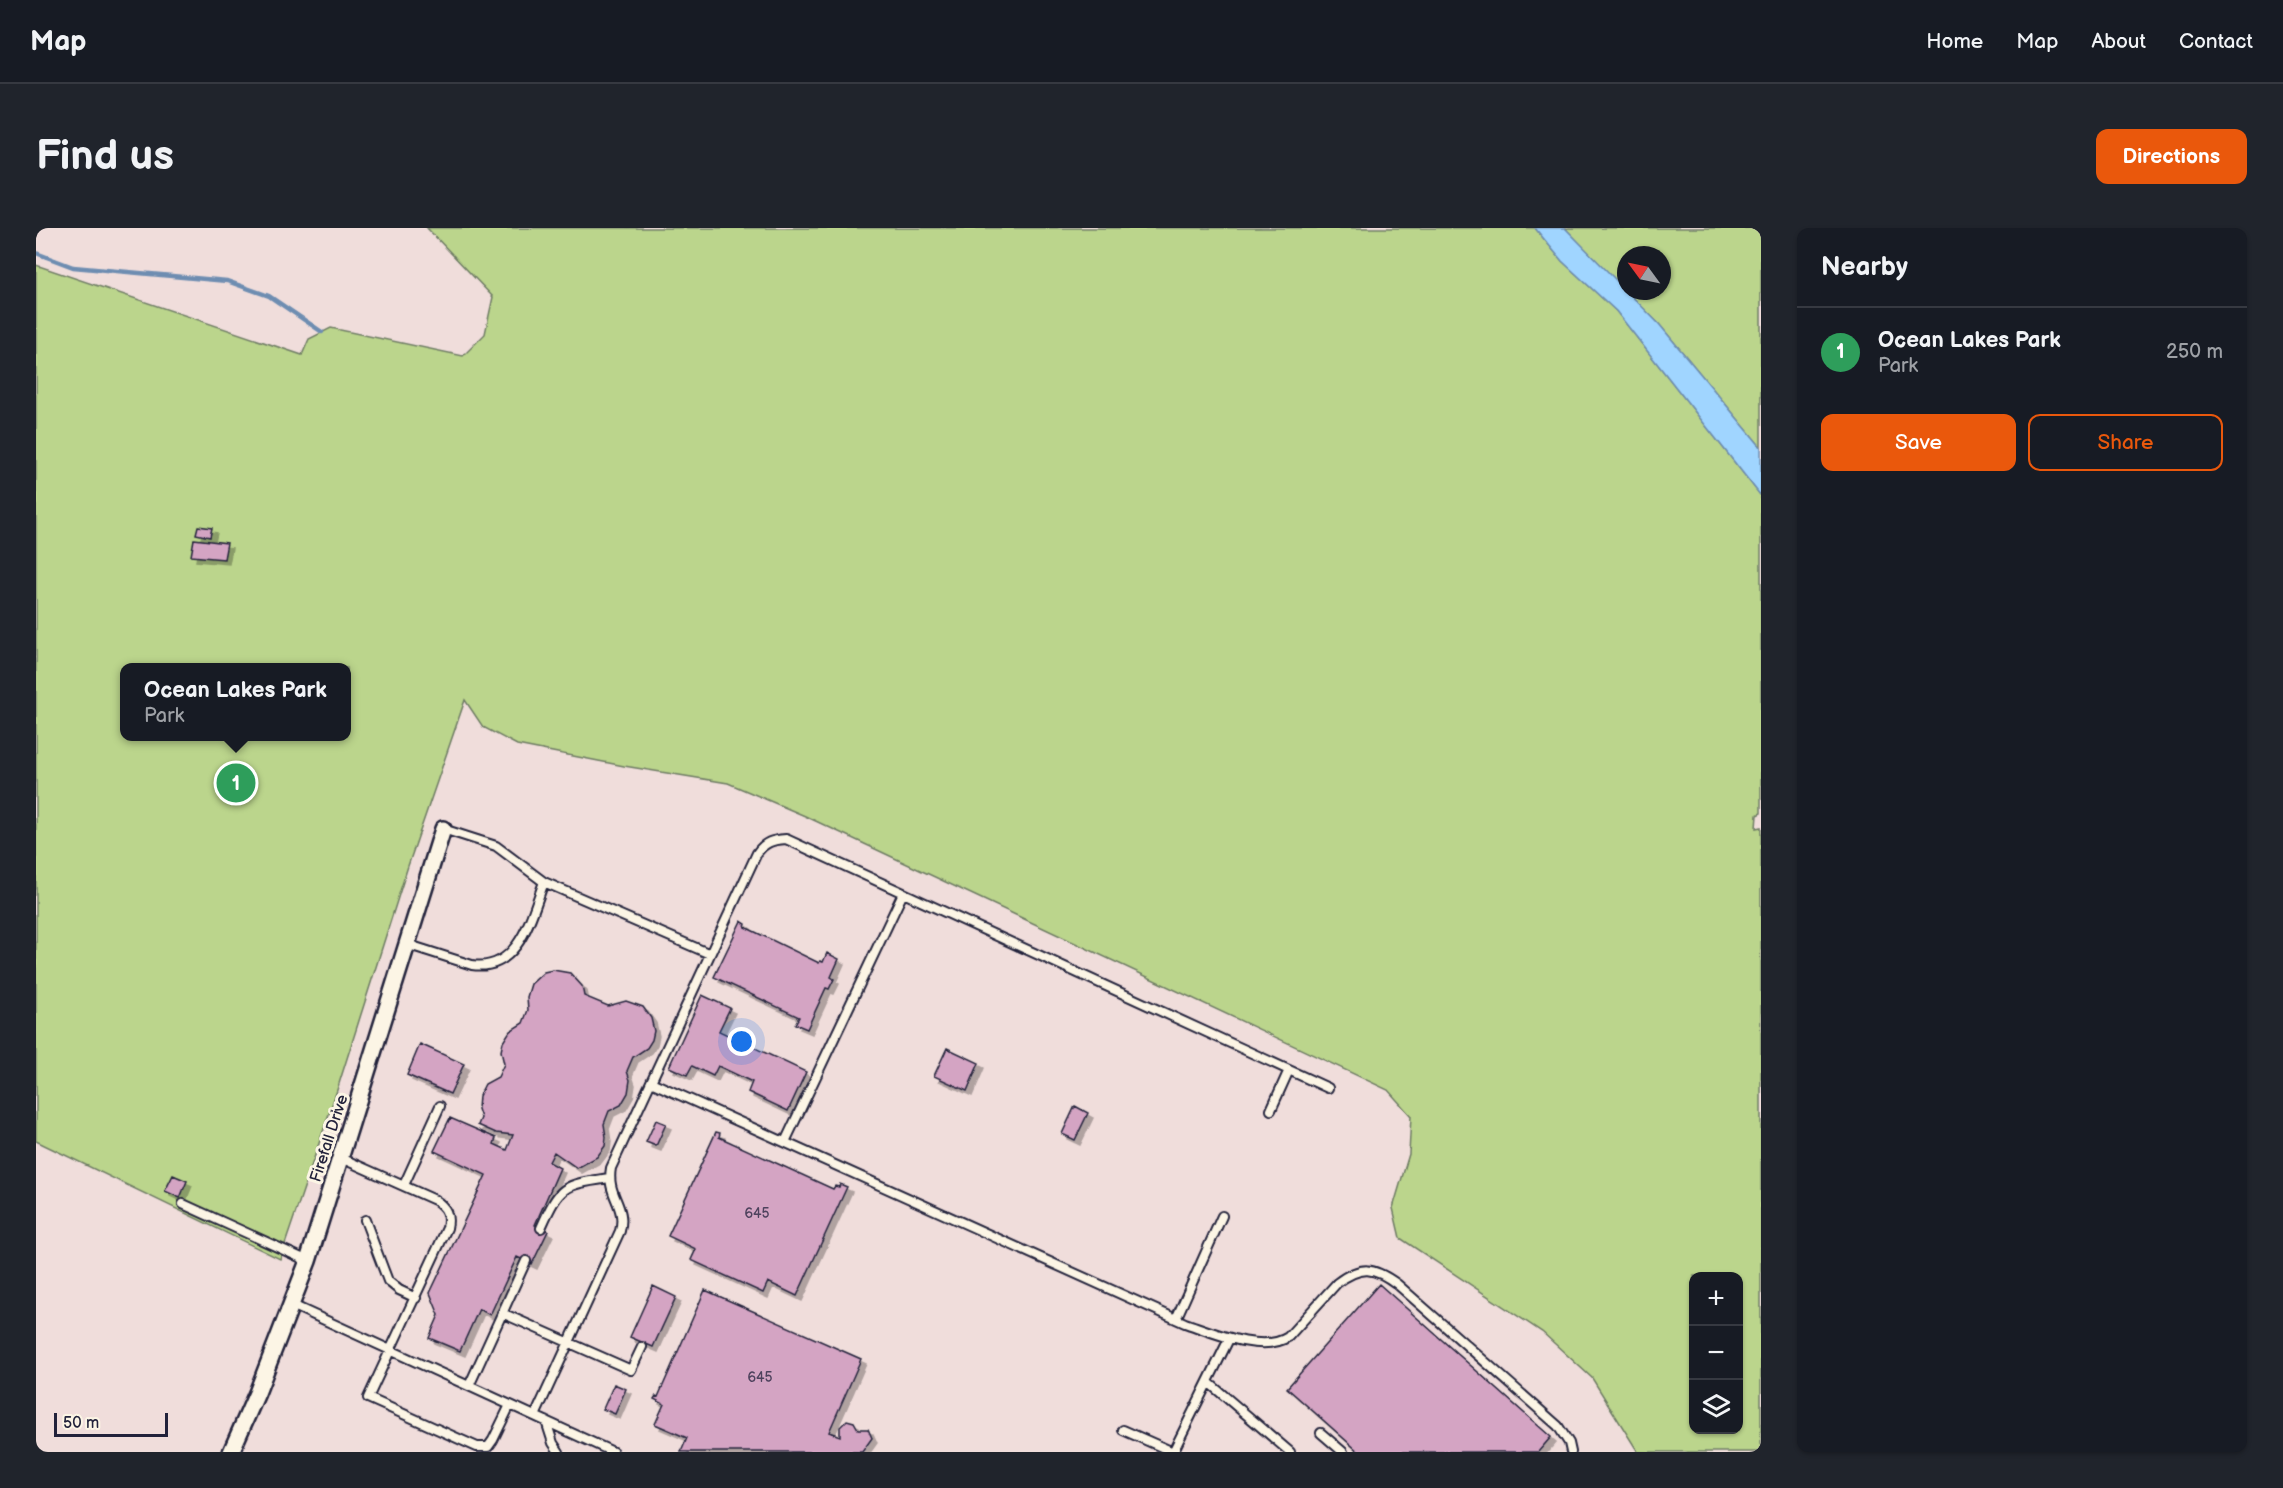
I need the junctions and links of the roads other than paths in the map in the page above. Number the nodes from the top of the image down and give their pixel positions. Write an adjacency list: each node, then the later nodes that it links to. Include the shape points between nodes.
1 (443, 828): 2 (lane, via 496,846); 4 (street, Firefall Drive)
2 (544, 882): 4 (lane, via 514,952 494,964 472,965); 5 (lane)
3 (903, 892): 5 (lane, via 786,839 773,840 757,853); 6 (lane); 11 (lane)
4 (406, 944): 12 (street, Firefall Drive)
5 (710, 954): 7 (lane)
6 (1289, 1070): 8 (lane); 10 (lane)
7 (651, 1082): 11 (lane); 13 (lane)
8 (1328, 1088)
9 (440, 1106): 14 (lane)
10 (1270, 1110)
11 (785, 1142): 24 (lane)
12 (341, 1158): 14 (lane); 19 (street, Firefall Drive)
13 (609, 1178): 18 (lane, via 580,1182 559,1193); 26 (lane, via 623,1220 614,1249)
14 (404, 1185): 21 (lane, via 441,1204 448,1214 447,1228)
15 (183, 1204): 19 (lane)
16 (1222, 1216): 24 (lane)
17 (365, 1220): 21 (lane, via 388,1281)
18 (541, 1228)
19 (308, 1261): 22 (street, Firefall Drive)
20 (526, 1261): 23 (lane)
21 (416, 1299): 28 (lane)
22 (292, 1305): 28 (lane); 36 (street, Firefall Drive)
23 (502, 1312): 26 (lane); 30 (lane)
24 (1176, 1319): 25 (lane)
25 (1229, 1338): 29 (lane); 41 (lane, via 1280,1342 1337,1283 1355,1271 1371,1270 1397,1284 1558,1426)
26 (569, 1343): 27 (lane, via 632,1370); 32 (lane)
27 (642, 1347)
28 (391, 1351): 30 (lane); 31 (lane, via 368,1398 477,1447 488,1447)
29 (1208, 1382): 34 (lane, via 1173,1452); 39 (lane)
30 (469, 1386): 31 (lane)
31 (510, 1405): 32 (lane)
32 (535, 1416): 33 (lane)
33 (546, 1421): 37 (lane); 38 (lane)
34 (1123, 1430)
35 (1321, 1433): 40 (lane)
36 (231, 1452)
37 (559, 1452)
38 (613, 1452)
39 (1290, 1452)
40 (1343, 1452)
41 (1571, 1452)

